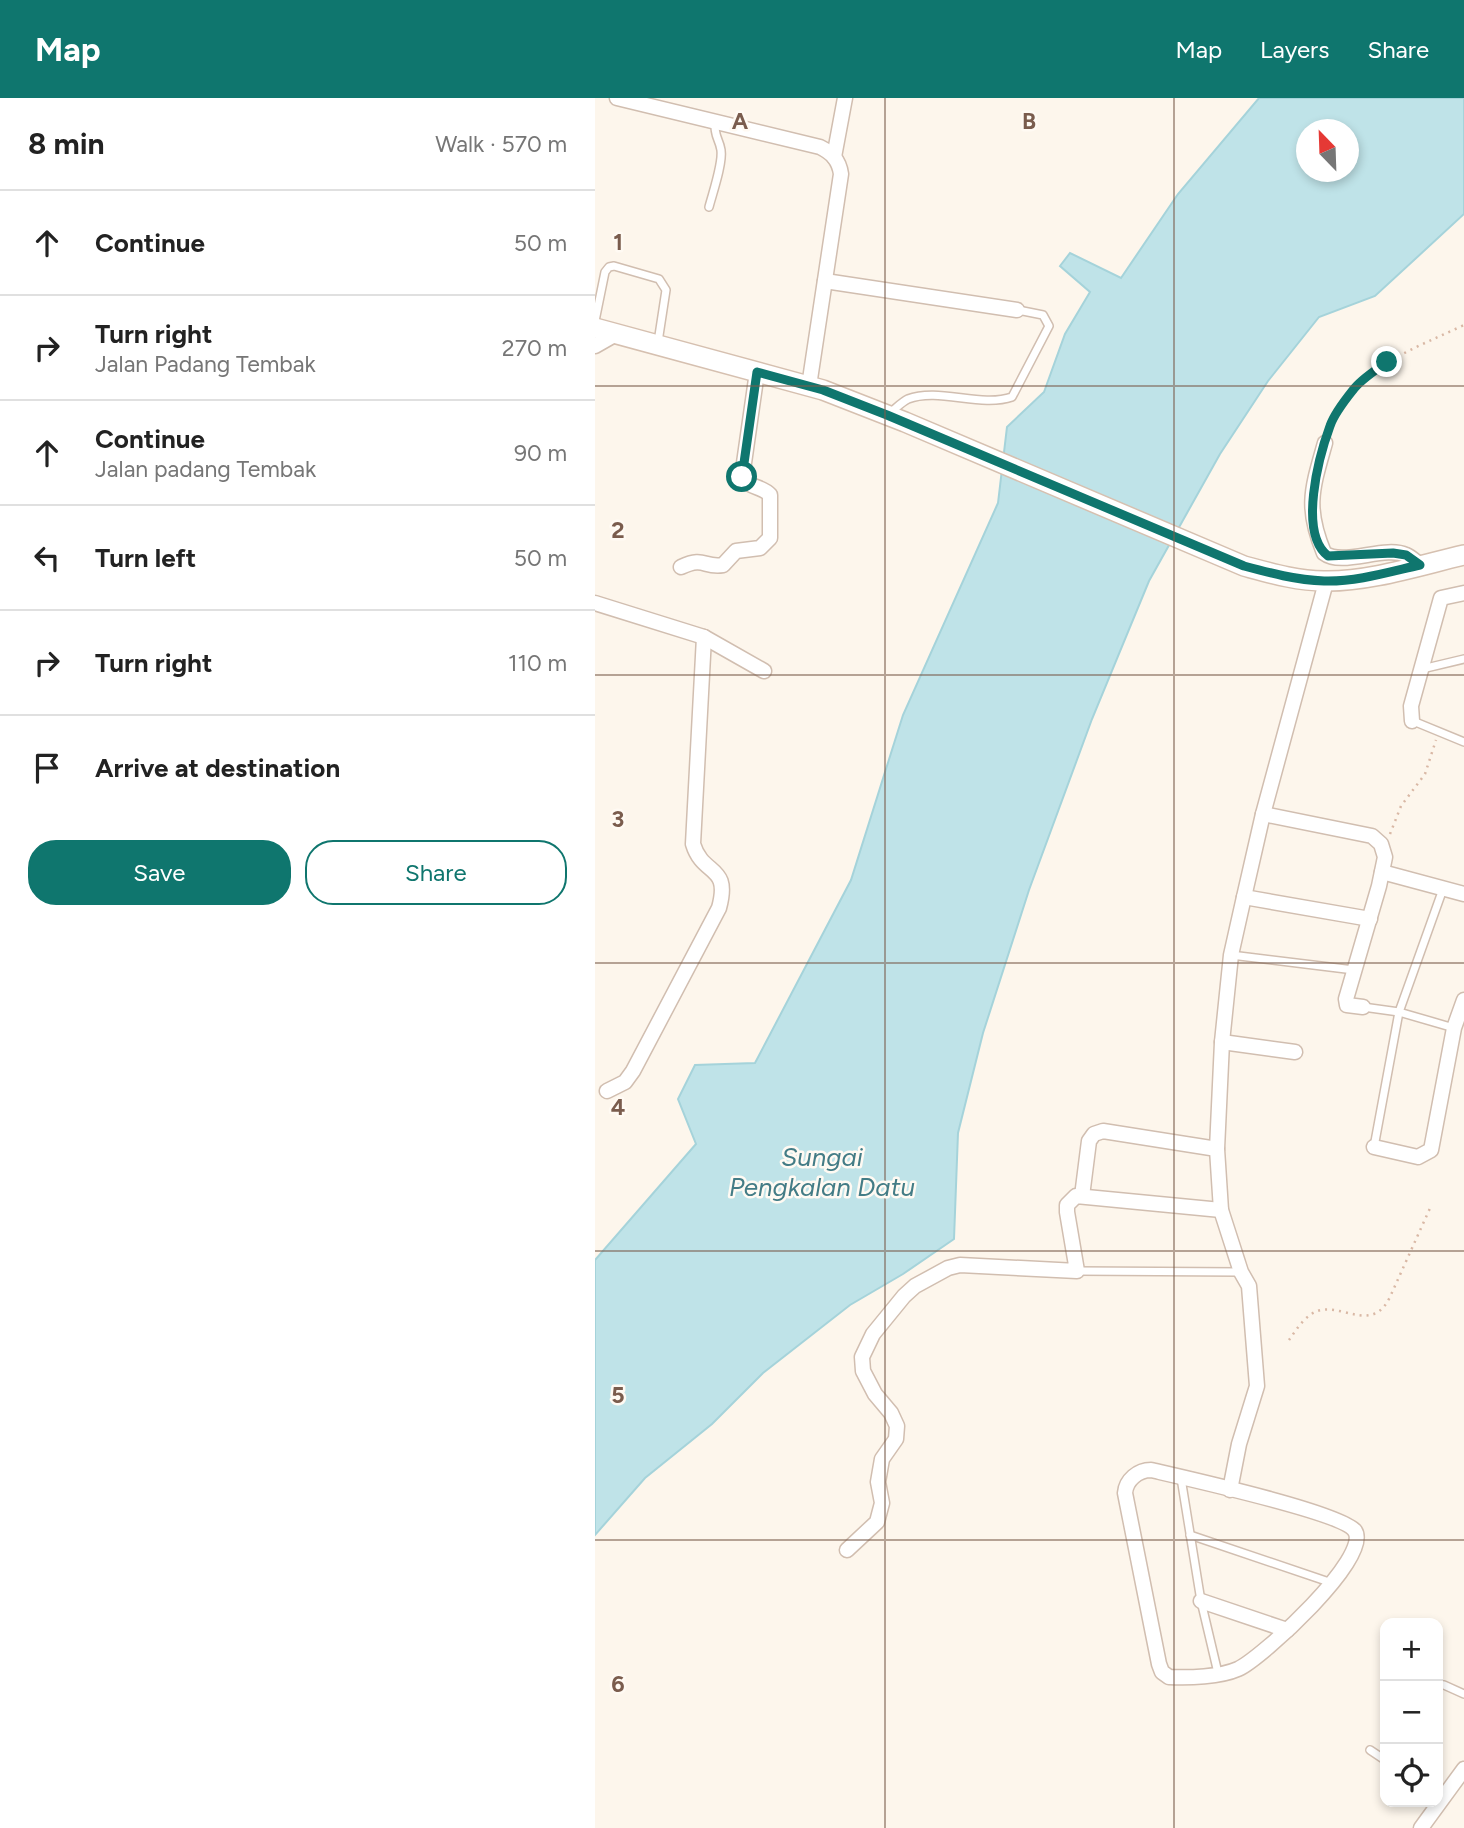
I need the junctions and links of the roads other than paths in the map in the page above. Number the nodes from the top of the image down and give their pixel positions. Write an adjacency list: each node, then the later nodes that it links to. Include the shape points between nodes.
1 (617, 98): 3 (street)
2 (845, 98): 4 (street)
3 (715, 122): 4 (street, via 820,147); 5 (lane, via 721,155)
4 (834, 157): 6 (street, via 841,173)
5 (709, 207)
6 (825, 281): 7 (street); 14 (street)
7 (1017, 310): 15 (lane, via 1043,315 1049,326 1012,397 991,402 919,397 907,400)
8 (595, 321): 11 (lane, via 609,267 659,279 666,290)
9 (595, 328): 10 (main road)
10 (616, 334): 11 (main road); 12 (street)
11 (658, 345): 13 (main road)
12 (595, 346)
13 (757, 372): 14 (main road); 19 (street, via 742,477 745,483 771,495 770,538 760,548 736,551 723,565 698,561)
14 (809, 386): 15 (main road)
15 (896, 418): 20 (main road, via 1244,566)
16 (1325, 443): 18 (street, via 1313,485 1312,510 1324,553 1334,558 1393,553)
17 (1464, 555): 18 (main road)
18 (1420, 565): 20 (main road)
19 (681, 567)
20 (1326, 582): 29 (street)
21 (1464, 593): 25 (street, via 1441,598)
22 (595, 603): 23 (street)
23 (705, 637): 26 (street); 43 (street, via 693,844 700,860 723,882 723,895 633,1072)
24 (1464, 659): 25 (lane)
25 (1422, 669): 27 (street, via 1411,706)
26 (764, 671)
27 (1412, 721): 28 (lane)
28 (1464, 742)
29 (1263, 814): 30 (street, via 1372,836 1384,850); 33 (street)
30 (1382, 873): 31 (street); 34 (street)
31 (1443, 889): 32 (street); 39 (lane)
32 (1464, 894)
33 (1244, 897): 34 (street); 35 (street)
34 (1370, 919): 36 (street)
35 (1231, 955): 36 (lane); 41 (street)
36 (1355, 971): 38 (street, via 1345,1002)
37 (1464, 1000): 40 (street)
38 (1363, 1007): 39 (lane)
39 (1399, 1012): 40 (lane); 44 (lane)
40 (1454, 1028): 44 (street, via 1431,1150 1418,1157)
41 (1222, 1042): 42 (street); 45 (street)
42 (1295, 1052)
43 (607, 1091)
44 (1374, 1147)
45 (1217, 1149): 46 (street, via 1094,1134 1089,1141); 47 (street)
46 (1082, 1196): 47 (street); 48 (street, via 1067,1205)
47 (1221, 1210): 49 (street)
48 (1077, 1270): 49 (lane); 53 (street, via 960,1265 904,1296 873,1334 862,1357 863,1371 897,1426 896,1438 882,1459 878,1482 883,1503 877,1522)
49 (1241, 1272): 51 (street, via 1249,1286 1258,1386)
50 (1180, 1477): 51 (street); 52 (lane); 57 (street, via 1147,1469 1138,1473 1126,1487 1131,1520 1162,1672 1169,1677)
51 (1230, 1490): 54 (street, via 1325,1516 1353,1529 1355,1545)
52 (1190, 1535): 54 (lane); 55 (lane)
53 (847, 1550)
54 (1332, 1583): 56 (street)
55 (1201, 1601): 56 (street); 57 (lane)
56 (1287, 1630): 57 (street, via 1239,1668)
57 (1218, 1673)
58 (1444, 1685): 59 (lane)
59 (1464, 1694)
60 (1370, 1750): 61 (lane)
61 (1380, 1757)
62 (1464, 1769): 63 (street)
63 (1443, 1792)
64 (1433, 1807): 65 (street)
65 (1421, 1828)

